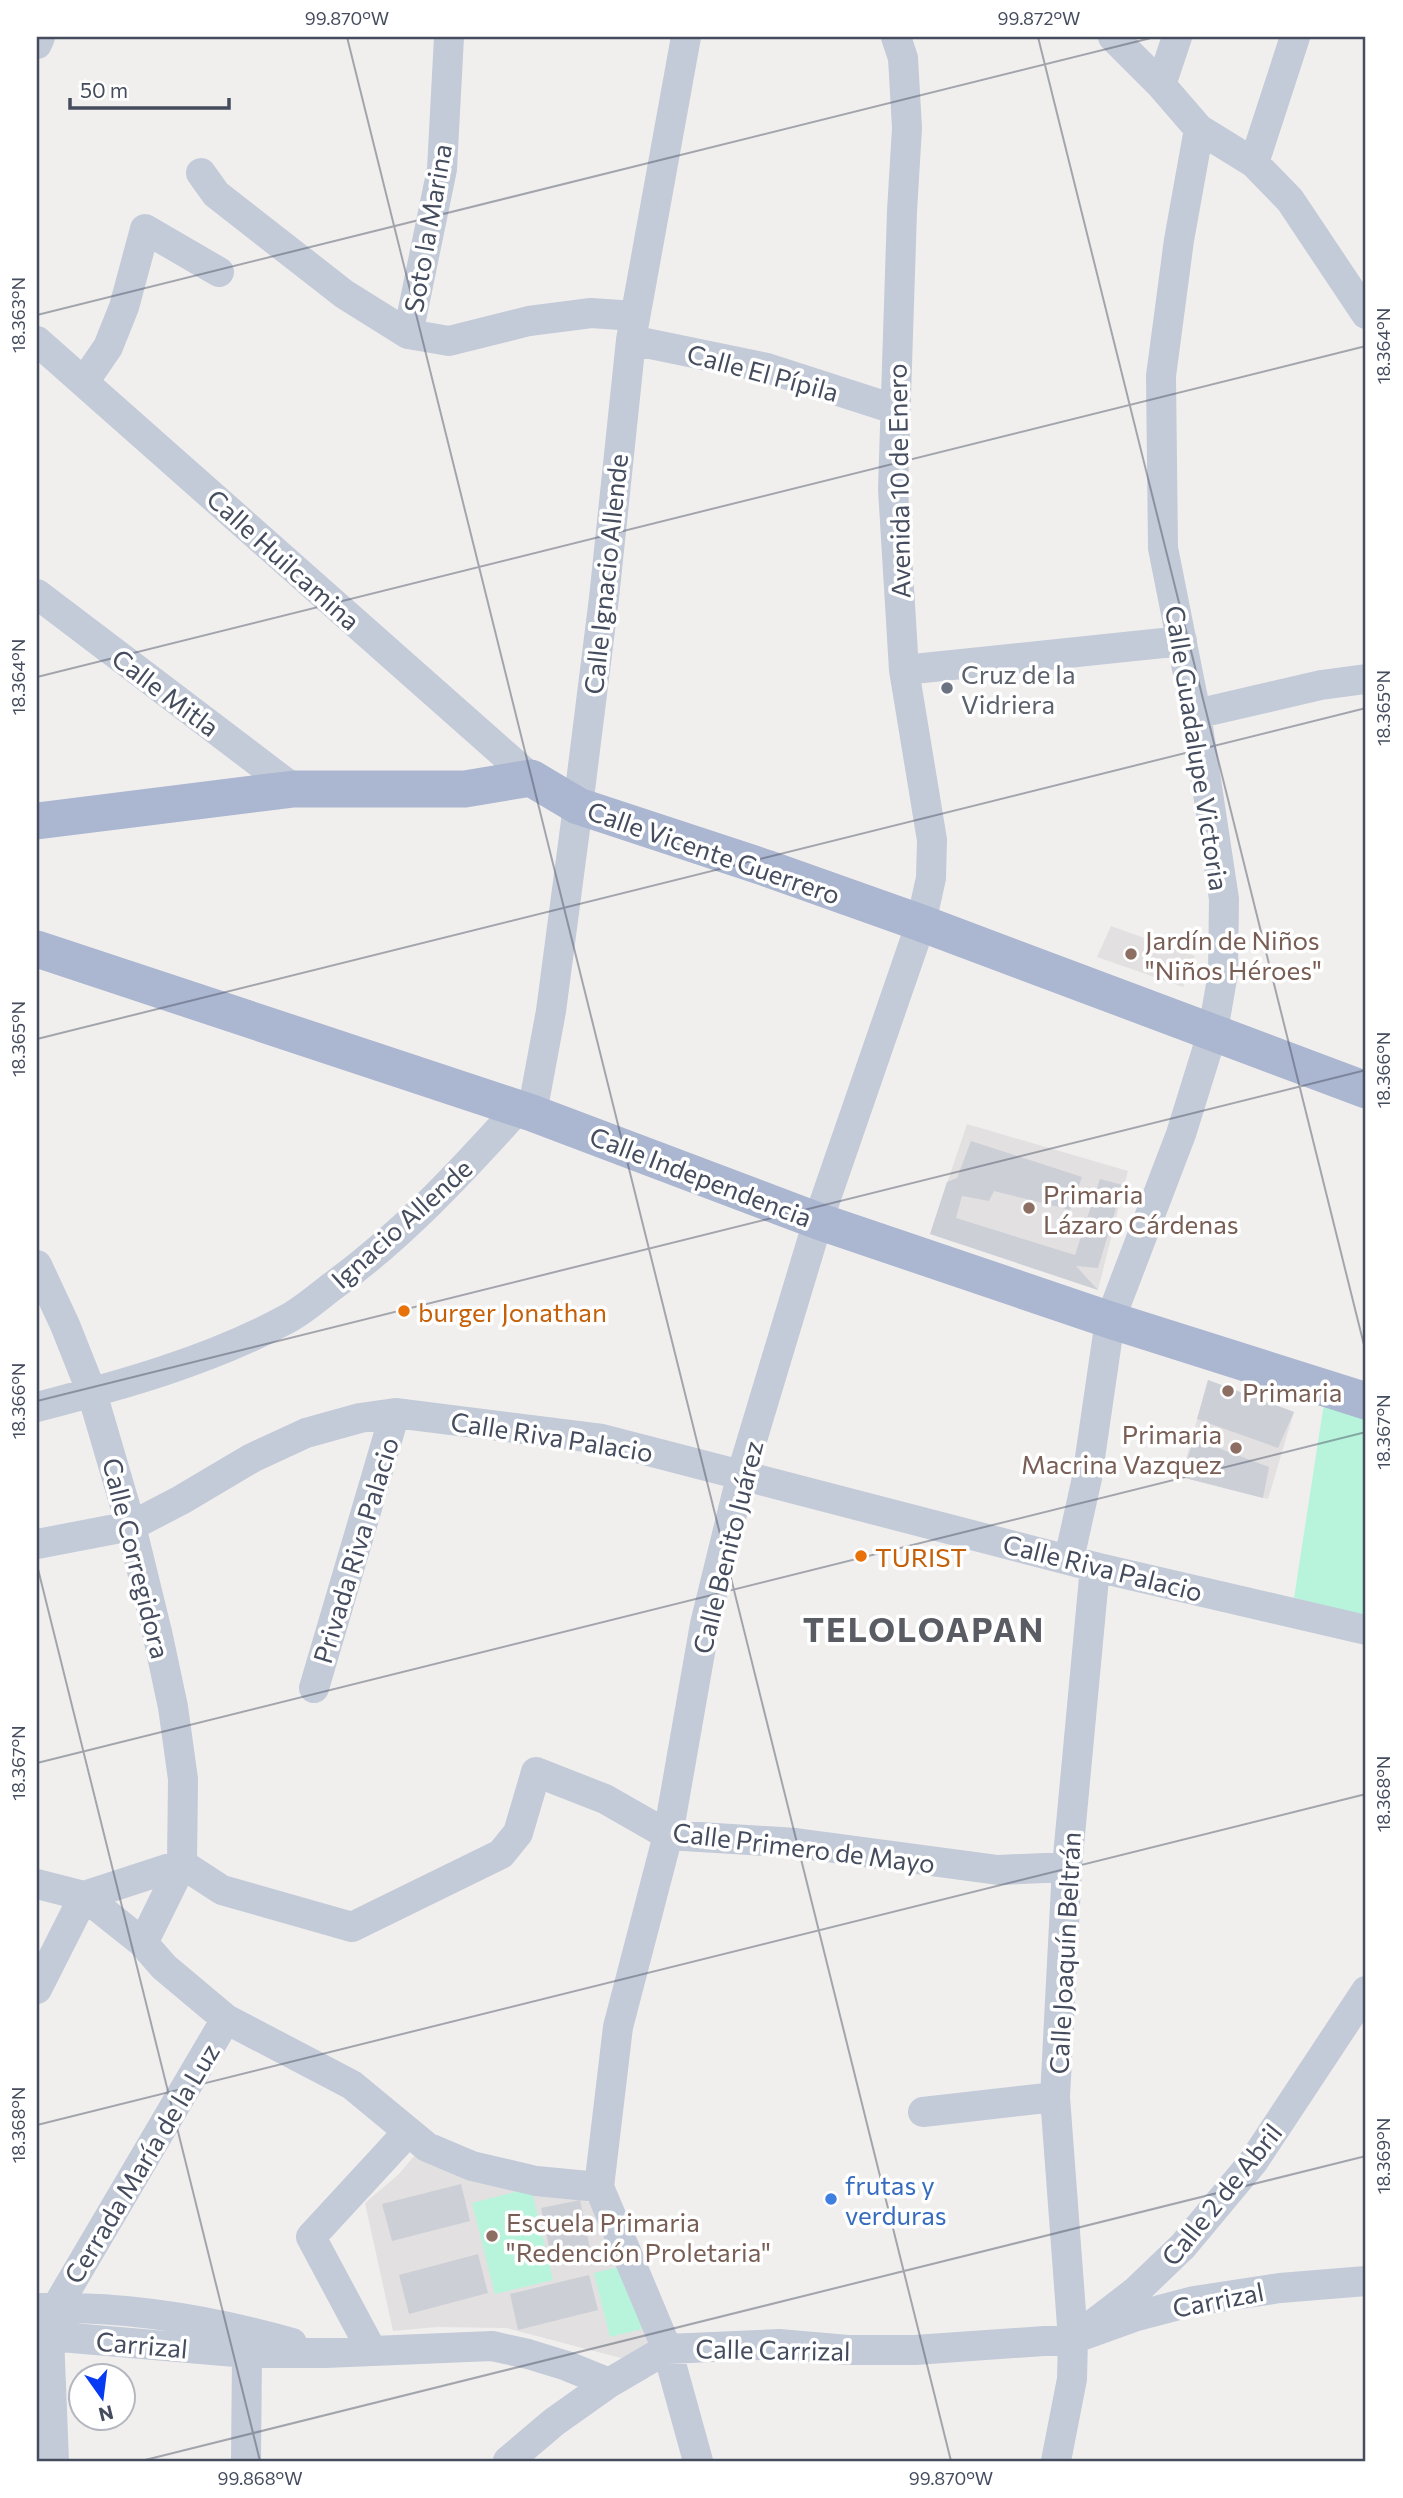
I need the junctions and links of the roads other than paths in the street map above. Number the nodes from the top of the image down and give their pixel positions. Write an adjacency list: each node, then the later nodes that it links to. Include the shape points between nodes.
1 (40, 37): 8 (street)
2 (449, 37): 16 (street, Soto la Marina, via 442,169)
3 (686, 37): 15 (street, Calle Ignacio Allende)
4 (896, 37): 19 (street, Avenida 10 de Enero, via 903,58 907,128)
5 (1113, 37): 9 (street)
6 (1177, 37): 9 (street)
7 (1295, 37): 11 (street)
8 (37, 44)
9 (1161, 85): 10 (street)
10 (1199, 129): 11 (street); 21 (street, Calle Guadalupe Victoria, via 1161,376 1163,548)
11 (1254, 163): 14 (street, via 1290,200)
12 (201, 173): 16 (street, via 216,194 344,294)
13 (219, 272): 18 (street, via 145,229 120,317 108,347)
14 (1366, 314)
15 (633, 328): 16 (street, Calle El Pípila, via 591,313 529,321 449,341); 19 (street, Calle El Pípila); 27 (street, Calle Ignacio Allende)
16 (408, 334)
17 (37, 341): 18 (street, Calle Huilcamina)
18 (84, 383): 25 (street, Calle Huilcamina)
19 (894, 409): 22 (street, Avenida 10 de Enero, via 893,489)
20 (37, 594): 26 (street, Calle Mitla)
21 (1182, 641): 22 (street); 24 (street, Calle Guadalupe Victoria)
22 (904, 670): 29 (street, Avenida 10 de Enero, via 932,840 931,878)
23 (1366, 679): 24 (street)
24 (1196, 714): 31 (street, Calle Guadalupe Victoria, via 1224,900 1223,973)
25 (531, 778): 26 (main road, via 465,789); 27 (main road, Calle Vicente Guerrero)
26 (295, 789): 28 (main road)
27 (578, 806): 29 (main road, Calle Vicente Guerrero); 33 (street, Calle Ignacio Allende, via 551,1011)
28 (37, 821)
29 (921, 923): 31 (main road, Calle Vicente Guerrero); 34 (street, Calle Benito Juárez)
30 (37, 949): 33 (main road, Calle Independencia)
31 (1213, 1031): 32 (main road, Calle Vicente Guerrero); 36 (street, Calle Guadalupe Victoria, via 1181,1134)
32 (1366, 1090)
33 (525, 1111): 34 (main road, Calle Independencia); 37 (street, Ignacio Allende, via 369,1260 290,1318 223,1350)
34 (818, 1221): 36 (main road, Calle Independencia); 41 (street, Calle Benito Juárez)
35 (37, 1265): 37 (street, Calle Corregidora)
36 (1110, 1320): 38 (main road, Calle Independencia); 44 (street, Calle Guadalupe Victoria, via 1087,1478)
37 (92, 1393): 39 (street, Ignacio Allende); 42 (street, Calle Corregidora)
38 (1366, 1401)
39 (37, 1407)
40 (396, 1413): 41 (street, Calle Riva Palacio, via 602,1438); 42 (street, Calle Riva Palacio, via 306,1433); 46 (street, Privada Riva Palacio)
41 (742, 1474): 44 (street, Calle Riva Palacio); 47 (street, Calle Benito Juárez, via 705,1623)
42 (131, 1526): 43 (street, Calle Riva Palacio); 48 (street, Calle Corregidora, via 173,1707 183,1779)
43 (37, 1544)
44 (1082, 1563): 45 (street, Calle Riva Palacio); 49 (street, Calle Joaquín Beltrán)
45 (1366, 1630)
46 (314, 1688)
47 (668, 1835): 48 (street, Calle Primero de Mayo, via 605,1798 536,1772 518,1833 501,1854 352,1927 222,1890); 49 (street, Calle Primero de Mayo, via 796,1843 998,1870); 59 (street, Calle Benito Juárez, via 618,2027)
48 (182, 1864): 51 (street); 52 (street)
49 (1067, 1867): 56 (street, Calle Joaquín Beltrán)
50 (37, 1884): 51 (street)
51 (84, 1896): 52 (street); 53 (street)
52 (143, 1943): 55 (street, via 164,1967)
53 (37, 1989)
54 (1366, 1991): 62 (street, Calle 2 de Abril, via 1254,2162 1183,2246 1135,2292)
55 (226, 2019): 58 (street, via 352,2085); 61 (street, Cerrada María de la Luz)
56 (1055, 2097): 57 (street); 62 (street, Calle Joaquín Beltrán)
57 (923, 2112)
58 (407, 2133): 59 (street, via 426,2147 472,2166 536,2181); 65 (street, via 311,2237)
59 (600, 2187): 64 (street)
60 (1366, 2281): 62 (street, Carrizal, via 1194,2301)
61 (45, 2322): 63 (street, via 114,2308); 67 (street)
62 (1073, 2339): 64 (street, Calle Carrizal, via 915,2350 779,2344); 71 (street, Calle Joaquín Beltrán, via 1072,2379)
63 (248, 2342): 65 (street, via 325,2353); 68 (street)
64 (667, 2349): 66 (street, Calle Carrizal); 70 (street)
65 (372, 2351): 66 (street, via 492,2346 567,2366)
66 (609, 2383): 69 (street, Calle Carrizal)
67 (54, 2461)
68 (246, 2461)
69 (508, 2461)
70 (698, 2461)
71 (1056, 2461)

